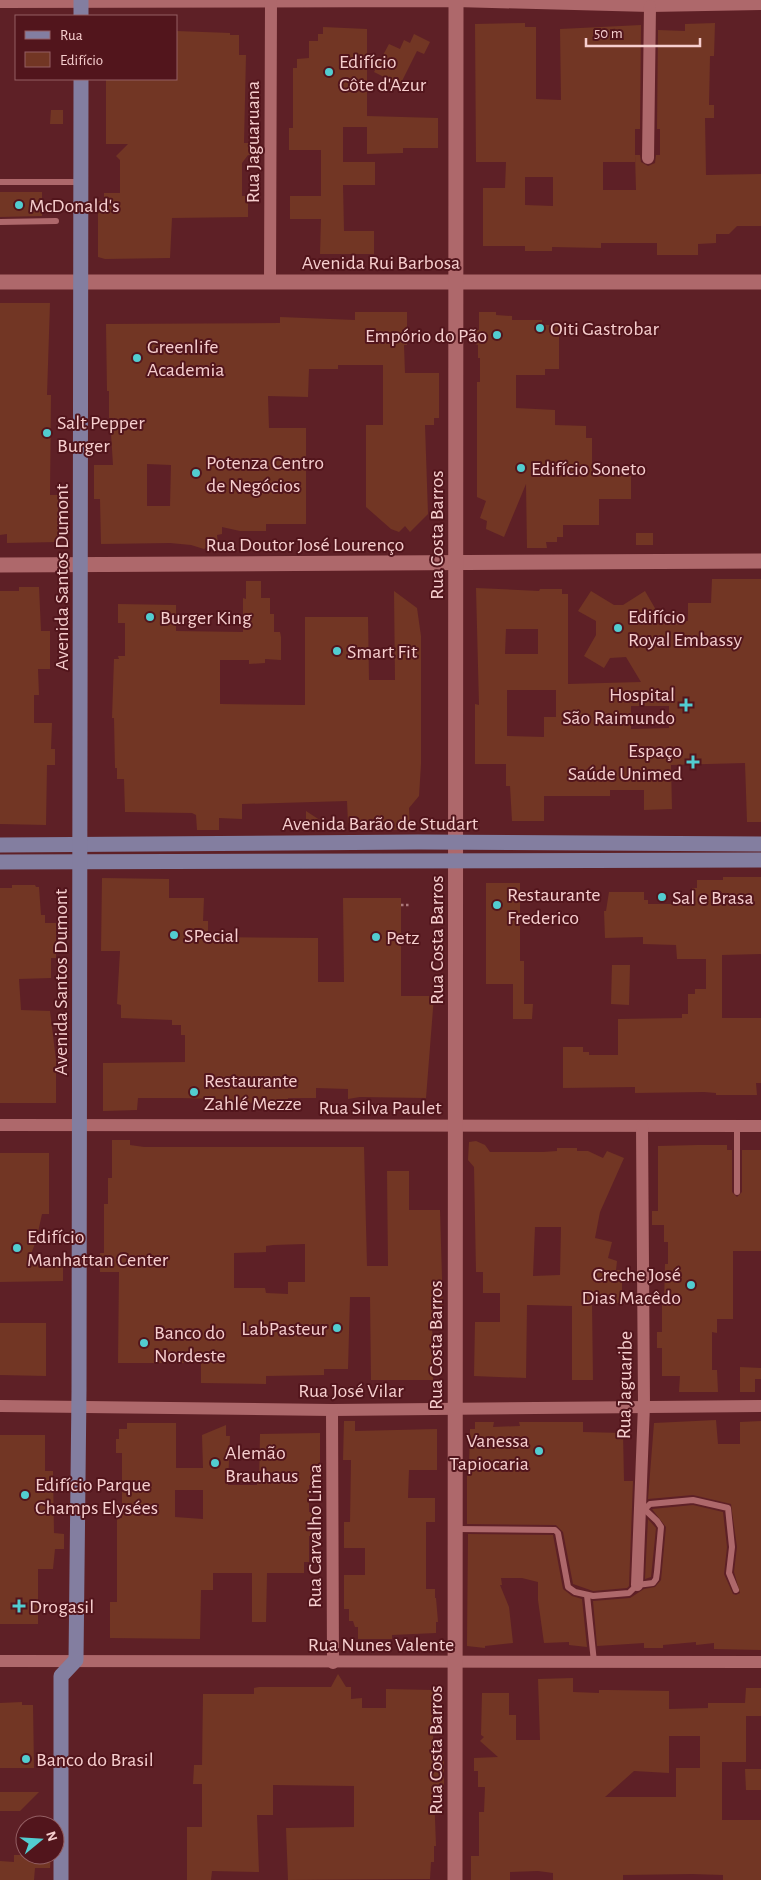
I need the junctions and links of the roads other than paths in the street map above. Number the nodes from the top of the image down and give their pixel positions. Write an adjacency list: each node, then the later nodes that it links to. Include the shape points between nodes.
1 (456, 1): 3 (street); 6 (street); 16 (street, Rua Costa Barros)
2 (0, 2): 5 (street)
3 (272, 3): 5 (street); 13 (street, Rua Jaguaruana)
4 (761, 4): 6 (street)
5 (81, 6)
6 (650, 6): 8 (street)
7 (81, 80): 10 (main road, Avenida Santos Dumont)
8 (648, 158)
9 (0, 182): 10 (lane)
10 (81, 182): 15 (main road, Avenida Santos Dumont)
11 (56, 221): 12 (lane)
12 (0, 222)
13 (270, 281): 15 (street, Avenida Rui Barbosa); 16 (street, Avenida Rui Barbosa)
14 (0, 282): 15 (street, Avenida Rui Barbosa)
15 (80, 282): 21 (main road, Avenida Santos Dumont)
16 (456, 282): 17 (street, Avenida Rui Barbosa); 19 (street, Rua Costa Barros)
17 (761, 282)
18 (761, 561): 19 (street, Rua Doutor José Lourenço)
19 (456, 563): 21 (street, Rua Doutor José Lourenço); 22 (street, Rua Costa Barros)
20 (0, 565): 21 (street, Rua Doutor José Lourenço)
21 (81, 565): 25 (main road, Avenida Santos Dumont)
22 (456, 842): 24 (main road, Avenida Barão de Studart); 25 (main road, Avenida Barão de Studart); 27 (street, Rua Costa Barros)
23 (0, 844): 25 (main road, Avenida Barão de Studart)
24 (761, 844)
25 (80, 845): 29 (main road, Avenida Santos Dumont)
26 (761, 860): 27 (main road, Avenida Barão de Studart)
27 (456, 861): 29 (main road, Avenida Barão de Studart); 32 (street, Rua Costa Barros)
28 (0, 862): 29 (main road, Avenida Barão de Studart)
29 (80, 862): 31 (main road, Avenida Santos Dumont)
30 (0, 1125): 31 (street, Rua Silva Paulet)
31 (79, 1125): 32 (street, Rua Silva Paulet); 39 (main road, Avenida Santos Dumont)
32 (455, 1126): 33 (street, Rua Silva Paulet); 41 (street, Rua Costa Barros)
33 (642, 1126): 34 (street, Rua Silva Paulet); 37 (street, Rua Jaguaribe)
34 (737, 1126): 35 (street, Rua Silva Paulet); 36 (lane)
35 (761, 1126)
36 (737, 1192)
37 (644, 1405): 40 (street, Rua José Vilar); 41 (street, Rua José Vilar); 43 (street, Rua Jaguaribe)
38 (0, 1406): 39 (street, Rua José Vilar)
39 (79, 1406): 42 (street, Rua José Vilar); 48 (main road, Avenida Santos Dumont)
40 (761, 1406)
41 (455, 1409): 42 (street, Rua José Vilar); 44 (street, Rua Costa Barros)
42 (332, 1410): 52 (street, Rua Carvalho Lima)
43 (643, 1506): 45 (street, Rua Jaguaribe); 45 (lane, via 661,1527 656,1579); 46 (lane, via 693,1500 728,1508 732,1547 729,1573)
44 (455, 1529): 47 (lane, via 555,1530 568,1587); 53 (street, Rua Costa Barros)
45 (637, 1585): 47 (lane, via 629,1593)
46 (736, 1590)
47 (587, 1595): 50 (lane)
48 (76, 1660): 49 (street, Rua Nunes Valente); 52 (street, Rua Nunes Valente); 54 (main road, via 61,1676)
49 (0, 1661)
50 (594, 1662): 51 (street, Rua Nunes Valente); 53 (street, Rua Nunes Valente)
51 (761, 1662)
52 (333, 1663): 53 (street, Rua Nunes Valente)
53 (455, 1663): 55 (street, Rua Costa Barros)
54 (61, 1880)
55 (455, 1880)

